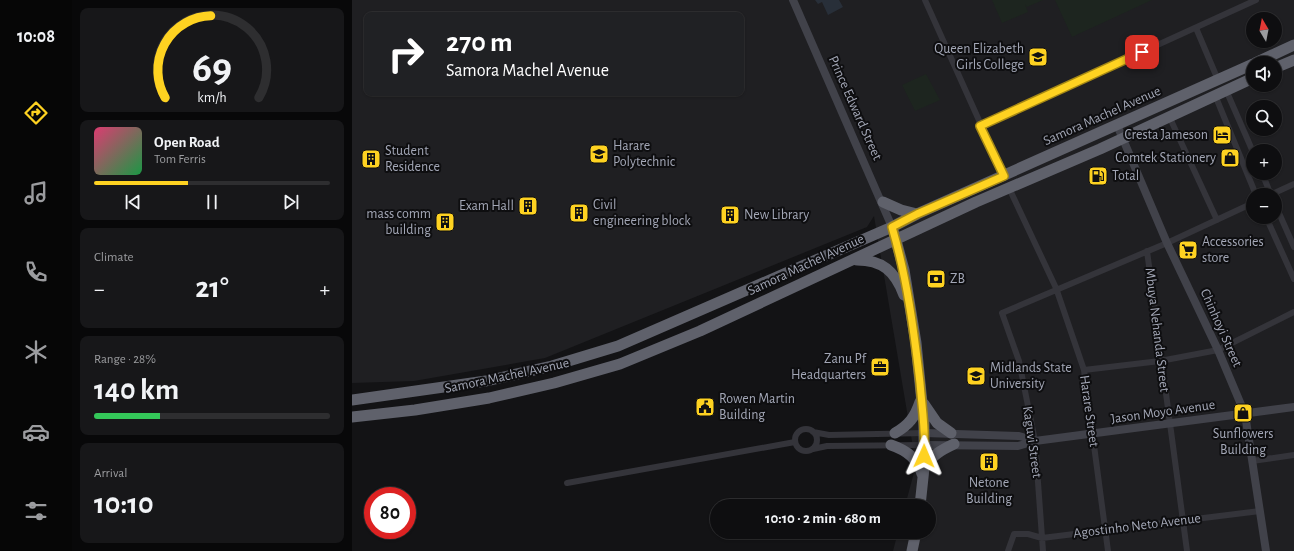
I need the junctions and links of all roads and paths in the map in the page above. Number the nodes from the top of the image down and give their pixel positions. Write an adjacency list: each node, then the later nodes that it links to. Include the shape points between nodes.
1 (793, 0): 24 (street, Prince Edward Street)
2 (925, 0): 16 (street)
3 (1256, 0): 4 (street)
4 (1196, 28): 10 (street); 16 (street)
5 (1294, 45): 6 (highway, Samora Machel Avenue)
6 (1270, 56)
7 (1294, 60): 8 (highway)
8 (1282, 65)
9 (1246, 67): 10 (highway, Samora Machel Avenue)
10 (1218, 80): 15 (highway, Samora Machel Avenue)
11 (1246, 81): 12 (highway, Samora Machel Avenue)
12 (1226, 90): 13 (highway, Samora Machel Avenue); 18 (street)
13 (1215, 95): 14 (highway, Samora Machel Avenue); 22 (street)
14 (1169, 116): 17 (highway, Samora Machel Avenue); 27 (street)
15 (1117, 125): 17 (street, Chinhoyi Street); 19 (highway, Samora Machel Avenue)
16 (980, 126): 19 (street)
17 (1123, 138): 21 (highway, Samora Machel Avenue); 32 (street, Chinhoyi Street)
18 (1250, 144)
19 (1004, 176): 26 (highway, Samora Machel Avenue)
20 (1294, 184): 23 (street)
21 (1010, 188): 31 (highway, Samora Machel Avenue); 37 (street, Harare Street)
22 (1253, 188)
23 (1282, 190)
24 (883, 202): 26 (highway); 30 (street, Prince Edward Street)
25 (1246, 206): 27 (street)
26 (917, 214): 30 (highway, Samora Machel Avenue)
27 (1217, 220): 32 (street)
28 (1282, 220): 33 (street)
29 (1269, 224): 36 (street)
30 (892, 227): 31 (highway); 43 (highway, Samora Machel Avenue, via 618,346 552,366 486,381)
31 (896, 240): 35 (highway, Samora Machel Avenue); 38 (highway)
32 (1167, 243): 34 (street); 40 (street, Chinhoyi Street)
33 (1294, 247)
34 (1147, 251): 37 (street); 41 (street, Mbuya Nehanda Street)
35 (854, 260): 38 (highway, via 871,260 885,266 901,287); 47 (highway, Samora Machel Avenue, via 700,331 620,364 490,398)
36 (1294, 279)
37 (1056, 288): 42 (street, Harare Street); 56 (street, Kaguvi Street, via 1002,313 1019,361)
38 (909, 307): 44 (highway, via 916,343)
39 (1294, 312): 40 (street)
40 (1218, 350): 41 (street); 46 (street, Chinhoyi Street)
41 (1160, 361): 42 (street); 50 (street, Mbuya Nehanda Street)
42 (1084, 370): 54 (street, Harare Street)
43 (352, 400)
44 (921, 400): 52 (highway, via 916,415 906,427); 53 (highway); 55 (highway, via 937,423)
45 (1294, 407): 46 (street, Jason Moyo Avenue)
46 (1245, 414): 50 (street, Jason Moyo Avenue); 62 (street, Chinhoyi Street)
47 (364, 416): 48 (highway, Samora Machel Avenue); 49 (highway)
48 (352, 417)
49 (352, 422)
50 (1170, 424): 54 (street, Jason Moyo Avenue); 67 (street, Mbuya Nehanda Street)
51 (813, 432): 52 (street, via 829,435); 57 (street, via 802,431 796,436); 60 (street, via 817,442)
52 (895, 433): 53 (street)
53 (925, 433): 55 (street, Jason Moyo Avenue); 59 (highway)
54 (1093, 434): 56 (street, Jason Moyo Avenue); 68 (street, Harare Street)
55 (952, 438): 56 (street, Jason Moyo Avenue, via 1018,446); 59 (street, Jason Moyo Avenue); 63 (highway, via 929,460)
56 (1035, 440): 69 (street, Kaguvi Street)
57 (795, 442): 60 (street, via 801,450); 64 (street)
58 (891, 445): 59 (street); 60 (street, via 827,446); 63 (highway, via 904,449 914,458)
59 (925, 445): 63 (highway)
60 (813, 449)
61 (1294, 455): 62 (street)
62 (1252, 461): 66 (street, Chinhoyi Street)
63 (923, 473): 65 (highway)
64 (567, 483)
65 (921, 499)
66 (1260, 511): 67 (street, Agostinho Neto Avenue); 76 (street, Chinhoyi Street)
67 (1183, 520): 68 (street, Agostinho Neto Avenue); 75 (street, Mbuya Nehanda Street)
68 (1106, 531): 69 (street, Agostinho Neto Avenue); 74 (street, Harare Street)
69 (1042, 538): 72 (street, Agostinho Neto Avenue, via 1014,534); 73 (street, Kaguvi Street)
70 (915, 539): 71 (highway)
71 (912, 551)
72 (1008, 551)
73 (1043, 551)
74 (1108, 551)
75 (1186, 551)
76 (1266, 551)

